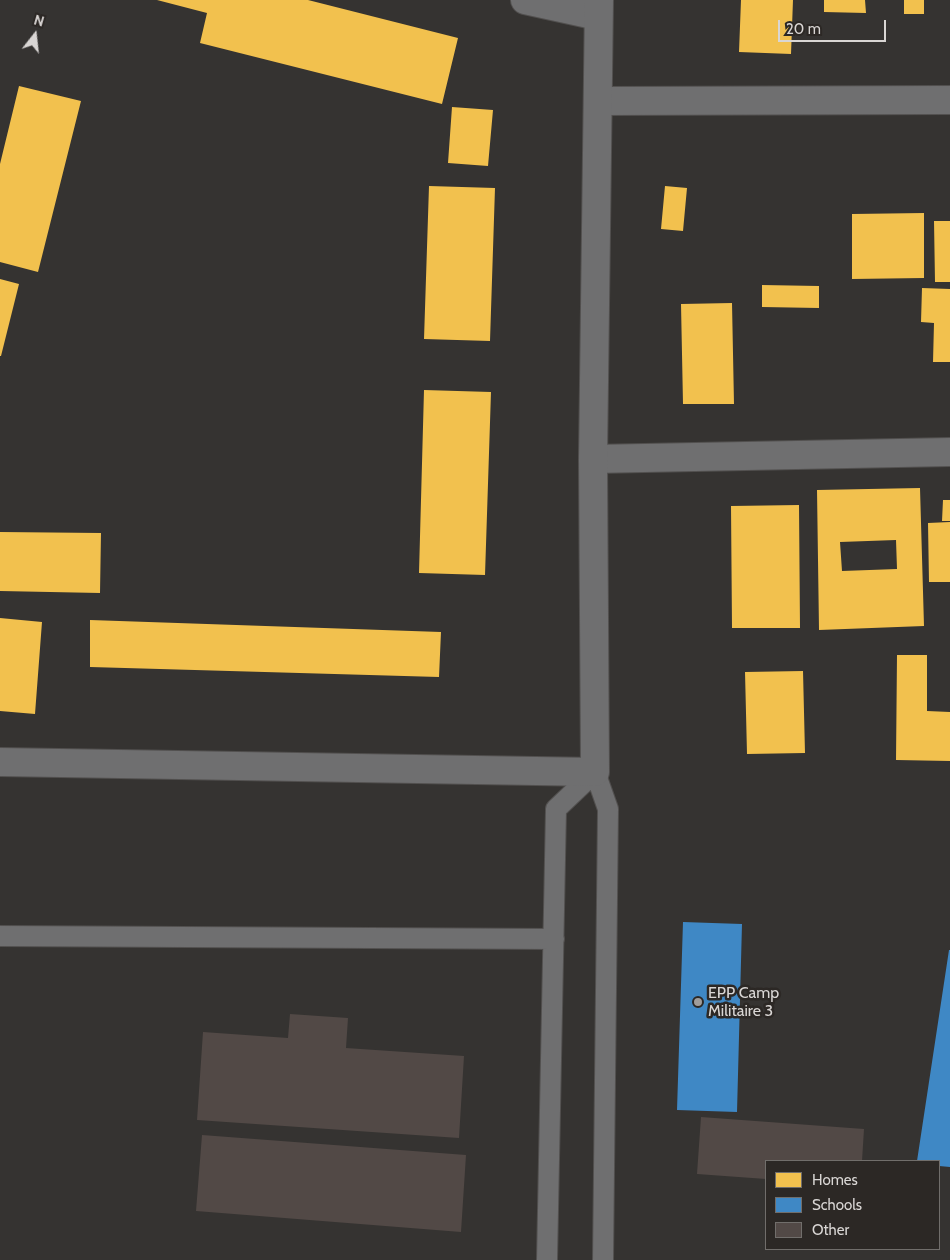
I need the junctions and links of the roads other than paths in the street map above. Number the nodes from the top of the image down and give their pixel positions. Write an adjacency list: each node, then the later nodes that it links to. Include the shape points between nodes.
1 (525, 0): 2 (street)
2 (599, 8): 4 (street)
3 (950, 100): 4 (street)
4 (598, 101): 6 (street)
5 (950, 452): 6 (street)
6 (593, 459): 8 (street)
7 (0, 762): 8 (street)
8 (595, 772): 10 (lane, via 556,809); 12 (lane, via 608,809)
9 (0, 936): 10 (lane)
10 (554, 939): 11 (lane)
11 (547, 1260)
12 (603, 1260)

